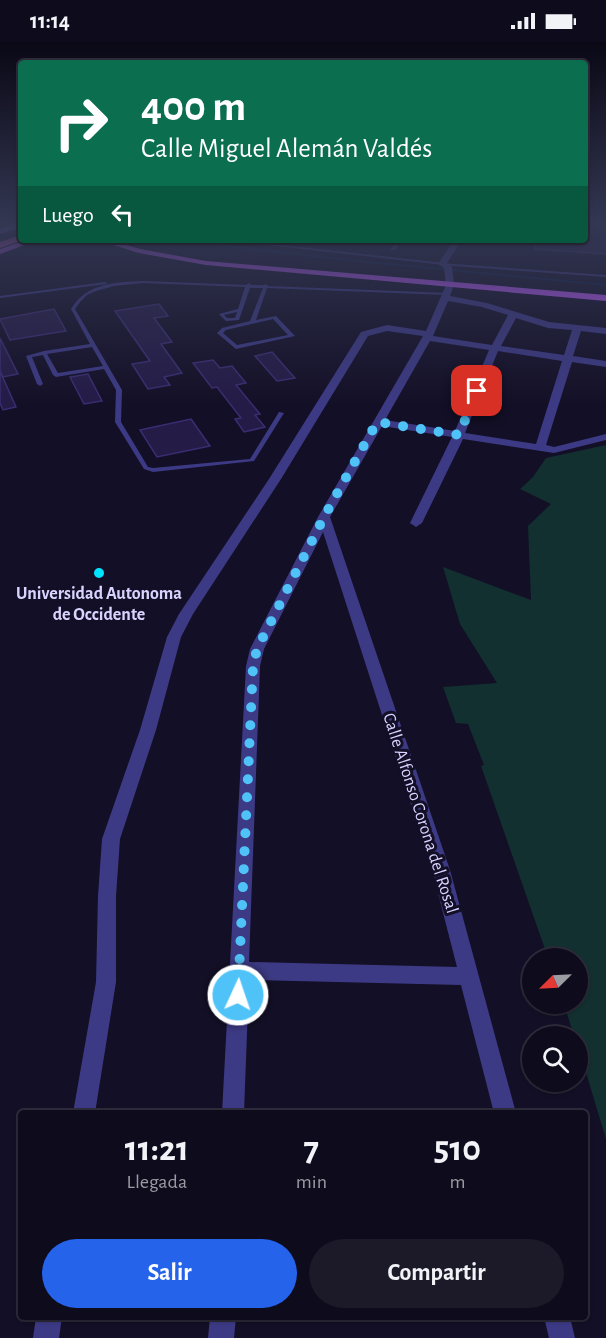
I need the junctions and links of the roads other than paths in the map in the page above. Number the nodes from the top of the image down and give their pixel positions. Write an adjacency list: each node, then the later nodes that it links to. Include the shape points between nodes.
1 (105, 283): 12 (lane)
2 (110, 283): 20 (lane, via 88,293 73,309)
3 (234, 283): 9 (lane)
4 (301, 283): 10 (lane)
5 (446, 283): 19 (street)
6 (456, 283): 15 (street, via 484,305)
7 (497, 283): 13 (main road)
8 (521, 283): 11 (main road)
9 (249, 284): 10 (lane); 14 (lane)
10 (266, 285): 16 (lane)
11 (606, 291)
12 (0, 297)
13 (606, 298)
14 (239, 310)
15 (513, 314): 17 (street); 21 (street)
16 (252, 323): 16 (lane, via 220,333 236,347 292,336 274,317)
17 (577, 329): 18 (street); 23 (street)
18 (606, 330)
19 (428, 336): 21 (street); 28 (street); 36 (street, via 392,328 364,333 174,637 143,748 111,839 106,982)
20 (92, 345): 22 (lane); 25 (lane)
21 (495, 348): 23 (street); 29 (street)
22 (44, 353): 25 (lane, via 56,375); 26 (lane, via 28,358)
23 (568, 358): 24 (street); 31 (street)
24 (606, 364)
25 (105, 367): 27 (lane, via 119,390 120,428 149,469 248,461)
26 (40, 384)
27 (281, 413)
28 (377, 422): 29 (street); 32 (street)
29 (459, 435): 31 (street); 33 (street)
30 (606, 437): 31 (street, via 557,449)
31 (540, 448)
32 (324, 517): 34 (street, via 265,629 253,666); 35 (street, Calle Alfonso Corona del Rosal, via 441,870)
33 (416, 523)
34 (240, 971): 35 (street); 37 (street)
35 (470, 976): 38 (street, Calle Alfonso Corona del Rosal)
36 (85, 1110)
37 (232, 1110)
38 (504, 1110)
39 (49, 1320): 42 (street)
40 (223, 1320): 43 (street)
41 (558, 1320): 44 (street)
42 (46, 1338)
43 (221, 1338)
44 (562, 1338)

